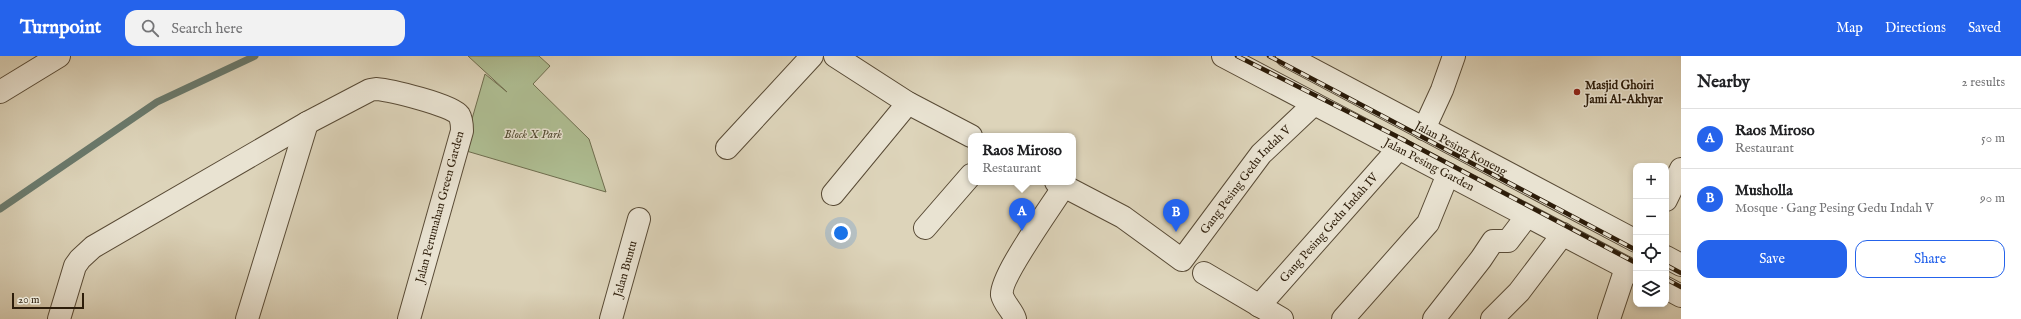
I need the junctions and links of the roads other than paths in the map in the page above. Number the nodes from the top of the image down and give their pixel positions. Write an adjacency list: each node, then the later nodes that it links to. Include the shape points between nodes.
1 (59, 56): 7 (street)
2 (812, 56): 13 (street)
3 (835, 56): 8 (street)
4 (1223, 56): 9 (street, Jalan Pesing Garden)
5 (1287, 56): 11 (street, Jalan Pesing Koneng)
6 (1454, 56): 11 (street)
7 (0, 92)
8 (908, 103): 12 (street); 20 (street)
9 (1314, 104): 14 (street, Jalan Pesing Garden); 19 (street, Gang Pesing Gedu Indah V, via 1261,154 1182,260 1123,217)
10 (307, 123): 34 (street, Jalan Perumahan Green Garden, via 90,249 75,266); 35 (street); 36 (street, Jalan Perumahan Green Garden, via 376,89 446,106 458,115 462,131)
11 (1424, 129): 26 (street, Jalan Pesing Koneng)
12 (968, 134)
13 (727, 148)
14 (1399, 148): 16 (street, Jalan Pesing Garden); 33 (street, Gang Pesing Gedu Indah IV)
15 (1681, 169): 21 (street)
16 (1448, 174): 22 (street, Jalan Pesing Garden); 40 (street, via 1428,223)
17 (968, 178): 24 (street)
18 (1059, 185): 38 (street, via 1003,286 1002,295)
19 (1062, 185)
20 (833, 194)
21 (1666, 199)
22 (1527, 216): 25 (street, Jalan Pesing Garden); 41 (street, via 1508,241 1493,241)
23 (639, 219): 37 (street, Jalan Buntu)
24 (925, 228)
25 (1562, 234): 29 (street, Jalan Pesing Garden); 42 (street, via 1519,292)
26 (1633, 239)
27 (1669, 258): 28 (street)
28 (1681, 264)
29 (1631, 270): 43 (street)
30 (1204, 273): 33 (street)
31 (1669, 290): 32 (street)
32 (1681, 296)
33 (1259, 306): 39 (street)
34 (59, 319)
35 (247, 319)
36 (409, 319)
37 (611, 319)
38 (1016, 319)
39 (1282, 319)
40 (1343, 319)
41 (1434, 319)
42 (1492, 319)
43 (1609, 319)

